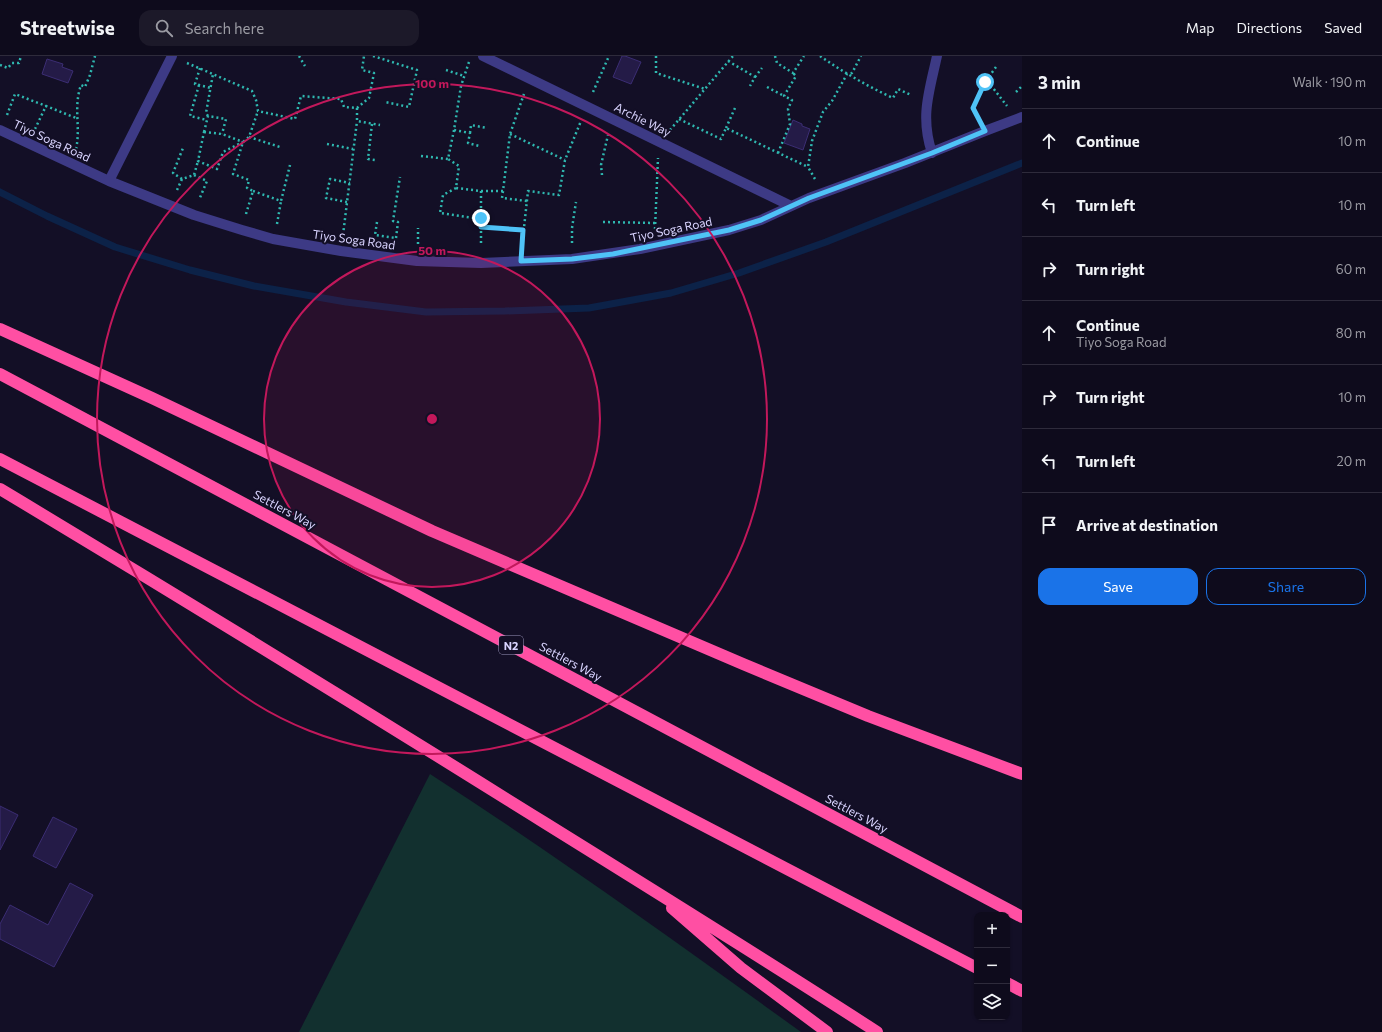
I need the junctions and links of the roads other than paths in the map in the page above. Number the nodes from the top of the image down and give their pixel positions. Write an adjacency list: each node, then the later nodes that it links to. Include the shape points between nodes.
1 (171, 56): 7 (street)
2 (483, 56): 8 (street, Archie Way)
3 (937, 56): 6 (street, via 927,102 926,127)
4 (1020, 118): 6 (street, Tiyo Soga Road)
5 (0, 130): 7 (street, Tiyo Soga Road)
6 (932, 153): 8 (street, Tiyo Soga Road)
7 (109, 180): 8 (street, Tiyo Soga Road, via 170,206 242,230 341,251 417,261 481,263 572,259 640,249 729,230 761,220)
8 (791, 206)
9 (0, 329): 13 (highway, via 432,531 839,703)
10 (0, 374): 15 (highway, Settlers Way / N2)
11 (0, 459): 16 (highway)
12 (0, 489): 14 (highway)
13 (1022, 774)
14 (642, 883): 19 (highway, via 741,968); 20 (highway)
15 (1022, 917)
16 (974, 966)
17 (1010, 985): 18 (highway)
18 (1022, 991)
19 (827, 1032)
20 (877, 1032)

